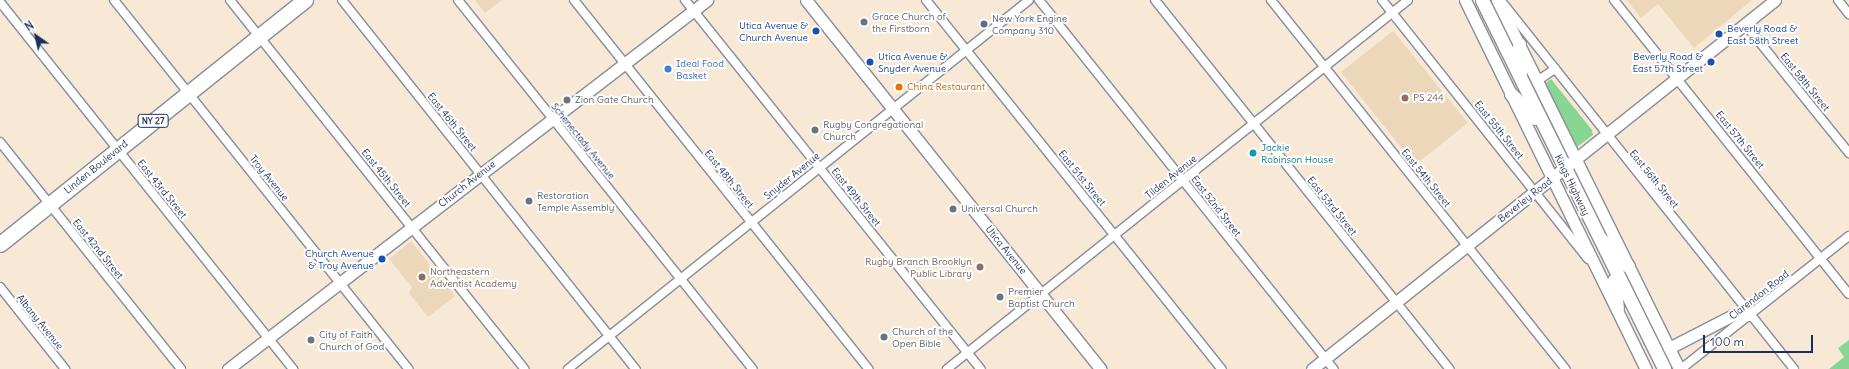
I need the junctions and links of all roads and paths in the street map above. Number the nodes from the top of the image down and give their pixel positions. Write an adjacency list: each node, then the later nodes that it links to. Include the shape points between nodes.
1 (3, 0): 24 (street)
2 (114, 0): 38 (street, Troy Avenue)
3 (230, 0): 29 (street, East 45th Street)
4 (305, 0): 29 (highway, Linden Boulevard / NY 27)
5 (342, 0): 51 (street, East 46th Street)
6 (458, 0): 41 (street, Schenectady Avenue)
7 (574, 0): 32 (street, East 48th Street)
8 (685, 0): 25 (street, East 49th Street)
9 (707, 0): 25 (street, Church Avenue)
10 (806, 0): 40 (street, Utica Avenue)
11 (926, 0): 31 (street, East 51st Street)
12 (1029, 0): 31 (street, Snyder Avenue)
13 (1039, 0): 53 (street, East 52nd Street)
14 (1155, 0): 42 (street, East 53rd Street)
15 (1271, 0): 33 (street, East 54th Street)
16 (1382, 0): 26 (street, East 55th Street)
17 (1408, 0): 26 (street, Tilden Avenue)
18 (1465, 0): 39 (street, Kings Highway)
19 (1482, 0): 36 (main road, Kings Highway)
20 (1499, 0): 30 (street, Kings Highway); 34 (street, East 56th Street)
21 (1614, 0): 35 (street, East 57th Street)
22 (1775, 0): 28 (street, Beverley Road)
23 (1838, 0): 27 (street)
24 (0, 2): 46 (street, East 43rd Street)
25 (693, 10): 32 (street, Church Avenue); 49 (street, East 49th Street)
26 (1392, 13): 33 (street, Tilden Avenue); 54 (street, East 55th Street)
27 (1849, 14)
28 (1745, 24): 35 (street, Beverley Road); 47 (street, East 58th Street)
29 (259, 36): 38 (highway, Linden Boulevard / NY 27); 57 (street, East 45th Street)
30 (1519, 44): 36 (main road); 37 (street, Kings Highway)
31 (966, 50): 40 (street, Snyder Avenue); 59 (street, East 51st Street)
32 (624, 63): 41 (street, Church Avenue); 56 (street, East 48th Street)
33 (1324, 67): 42 (street, Tilden Avenue); 62 (street, East 54th Street)
34 (1555, 69): 37 (street); 44 (street, East 56th Street)
35 (1677, 78): 44 (street, Beverley Road); 63 (street, East 57th Street)
36 (1520, 79): 43 (main road, Kings Highway)
37 (1537, 81): 48 (street, Kings Highway)
38 (189, 93): 46 (highway, Linden Boulevard / NY 27); 68 (street, Troy Avenue)
39 (1511, 94): 43 (main road); 52 (street, Kings Highway)
40 (893, 109): 49 (street, Snyder Avenue); 70 (street, Utica Avenue)
41 (553, 119): 51 (street, Church Avenue); 67 (street, Schenectady Avenue)
42 (1253, 124): 53 (street, Tilden Avenue); 72 (street, East 53rd Street)
43 (1543, 127): 50 (main road, Kings Highway)
44 (1606, 135): 48 (street, Beverley Road); 74 (street, East 56th Street)
45 (0, 142): 55 (street, East 42nd Street)
46 (118, 150): 55 (highway, Linden Boulevard / NY 27); 76 (street, East 43rd Street)
47 (1849, 153)
48 (1576, 160): 50 (street, Beverley Road); 64 (street, Kings Highway)
49 (819, 168): 56 (street, Snyder Avenue); 78 (street, East 49th Street)
50 (1564, 169): 52 (street, Beverley Road); 58 (main road, Kings Highway)
51 (481, 174): 57 (street, Church Avenue); 75 (street, East 46th Street)
52 (1552, 178): 54 (street, Beverley Road); 66 (street, Kings Highway)
53 (1183, 180): 59 (street, Tilden Avenue); 79 (street, East 52nd Street)
54 (1536, 192): 62 (street, Beverley Road); 66 (street, East 55th Street)
55 (50, 204): 61 (highway, Linden Boulevard / NY 27); 81 (street, East 42nd Street)
56 (751, 222): 67 (street, Snyder Avenue); 89 (street, East 48th Street)
57 (412, 227): 68 (street, Church Avenue); 85 (street, East 45th Street)
58 (1595, 233): 64 (main road); 65 (main road, Kings Highway)
59 (1115, 235): 70 (street, Tilden Avenue); 93 (street, East 51st Street)
60 (1849, 236): 63 (street, Clarendon Road)
61 (0, 244)
62 (1467, 245): 72 (street, Beverley Road); 97 (street, East 54th Street)
63 (1821, 258): 71 (street, East 57th Street); 74 (street, Clarendon Road)
64 (1628, 266): 77 (street, Kings Highway)
65 (1614, 272): 73 (main road); 99 (main road, Kings Highway)
66 (1599, 274): 73 (street, Kings Highway)
67 (681, 279): 75 (street, Snyder Avenue); 88 (street, Schenectady Avenue)
68 (340, 282): 76 (street, Church Avenue); 84 (street, Troy Avenue)
69 (0, 287): 80 (street, Albany Avenue)
70 (1041, 293): 78 (street, Tilden Avenue); 92 (street, Utica Avenue)
71 (1849, 294)
72 (1396, 302): 79 (street, Beverley Road); 96 (street, East 53rd Street)
73 (1617, 308): 98 (street, Kings Highway)
74 (1750, 315): 77 (street, via 1735,314); 100 (street, Clarendon Road); 101 (street, East 56th Street)
75 (609, 335): 86 (street, Snyder Avenue); 87 (street, East 46th Street)
76 (268, 338): 82 (street, Church Avenue); 83 (street, East 43rd Street)
77 (1669, 348): 100 (street, Kings Highway)
78 (968, 352): 90 (street, Tilden Avenue); 91 (street, East 49th Street)
79 (1325, 358): 94 (street, Beverley Road); 95 (street, East 52nd Street)
80 (65, 369)
81 (181, 369)
82 (228, 369)
83 (293, 369)
84 (409, 369)
85 (525, 369)
86 (568, 369)
87 (636, 369)
88 (753, 369)
89 (869, 369)
90 (947, 369)
91 (981, 369)
92 (1101, 369)
93 (1222, 369)
94 (1312, 369)
95 (1334, 369)
96 (1450, 369)
97 (1566, 369)
98 (1646, 369)
99 (1664, 369)
100 (1680, 369)
101 (1794, 369)

